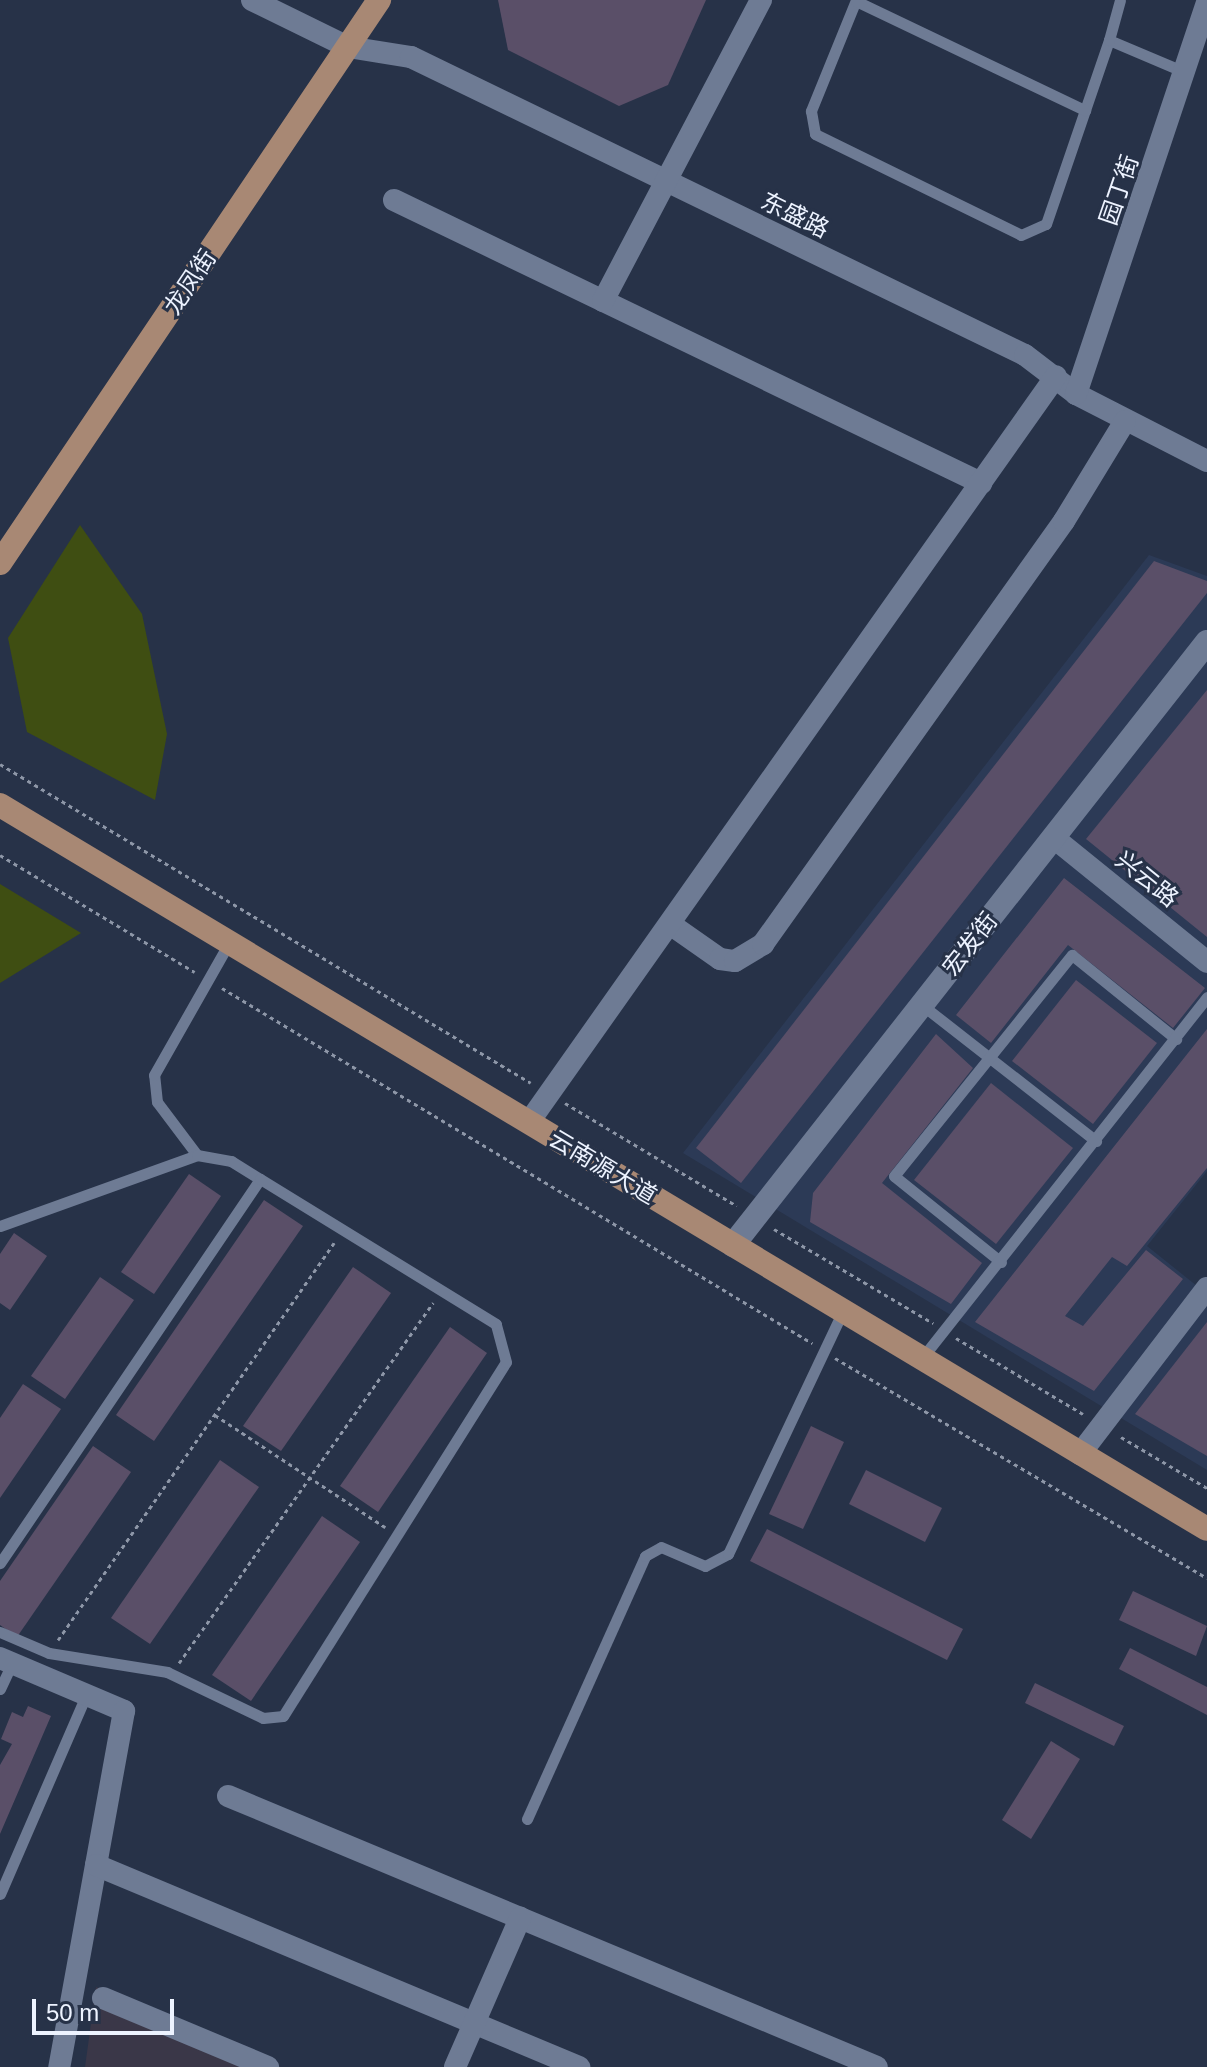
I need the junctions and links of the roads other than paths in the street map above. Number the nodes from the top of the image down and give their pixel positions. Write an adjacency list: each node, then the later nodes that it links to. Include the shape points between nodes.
1 (379, 0): 8 (main road, 龙凤街)
2 (761, 0): 11 (street)
3 (1120, 0): 7 (lane)
4 (856, 1): 10 (lane); 10 (lane, via 811,111 815,134 1006,232 1031,235 1046,224)
5 (261, 2): 8 (street, 东盛路)
6 (1207, 2): 9 (street, 园丁街)
7 (1109, 40): 9 (lane); 10 (lane)
8 (348, 47): 11 (street, 东盛路, via 411,57); 19 (main road, 龙凤街)
9 (1187, 73): 15 (street, 园丁街)
10 (1085, 110)
11 (667, 181): 13 (street); 14 (street, 东盛路)
12 (394, 200): 13 (street)
13 (603, 301): 18 (street)
14 (1056, 376): 15 (street, 东盛路); 18 (street)
15 (1076, 394): 16 (street, 东盛路)
16 (1125, 421): 17 (street, 东盛路); 23 (street, via 1064,521 763,944 735,961 720,959)
17 (1207, 461)
18 (981, 483): 23 (street)
19 (0, 563)
20 (1207, 642): 22 (street, 宏发街)
21 (0, 805): 24 (main road, 云南源大道)
22 (1054, 838): 25 (street, 兴云路); 27 (street, 宏发街)
23 (670, 924): 30 (street)
24 (229, 943): 30 (main road, 云南源大道); 32 (lane, via 154,1075 157,1102)
25 (1207, 962)
26 (1207, 997): 28 (lane)
27 (922, 1005): 29 (lane); 35 (street, 宏发街)
28 (1176, 1039): 29 (lane, via 1072,955); 31 (lane)
29 (990, 1058): 31 (lane); 36 (lane, via 894,1176)
30 (529, 1122): 35 (main road, 云南源大道)
31 (1096, 1141): 36 (lane)
32 (197, 1155): 33 (lane, via 231,1161); 34 (lane)
33 (260, 1179): 42 (lane); 43 (lane, via 496,1324 506,1362 283,1716 263,1718 172,1674 49,1653)
34 (0, 1226)
35 (733, 1245): 38 (main road, 云南源大道)
36 (1001, 1262): 39 (lane)
37 (1207, 1288): 40 (street)
38 (843, 1311): 39 (main road, 云南源大道); 48 (lane, via 728,1554 705,1566 661,1547 645,1556)
39 (922, 1359): 40 (main road, 云南源大道)
40 (1080, 1454): 41 (main road, 云南源大道)
41 (1204, 1521)
42 (0, 1563)
43 (0, 1632)
44 (6, 1660): 45 (lane); 46 (street)
45 (0, 1689)
46 (86, 1695): 49 (street, via 124,1711); 50 (lane)
47 (228, 1796): 51 (street)
48 (527, 1819)
49 (96, 1865): 53 (street); 54 (street)
50 (0, 1894)
51 (520, 1918): 53 (street); 58 (street)
52 (103, 1998): 55 (street)
53 (474, 2023): 56 (street); 57 (street)
54 (59, 2067)
55 (268, 2067)
56 (455, 2067)
57 (579, 2067)
58 (877, 2067)

